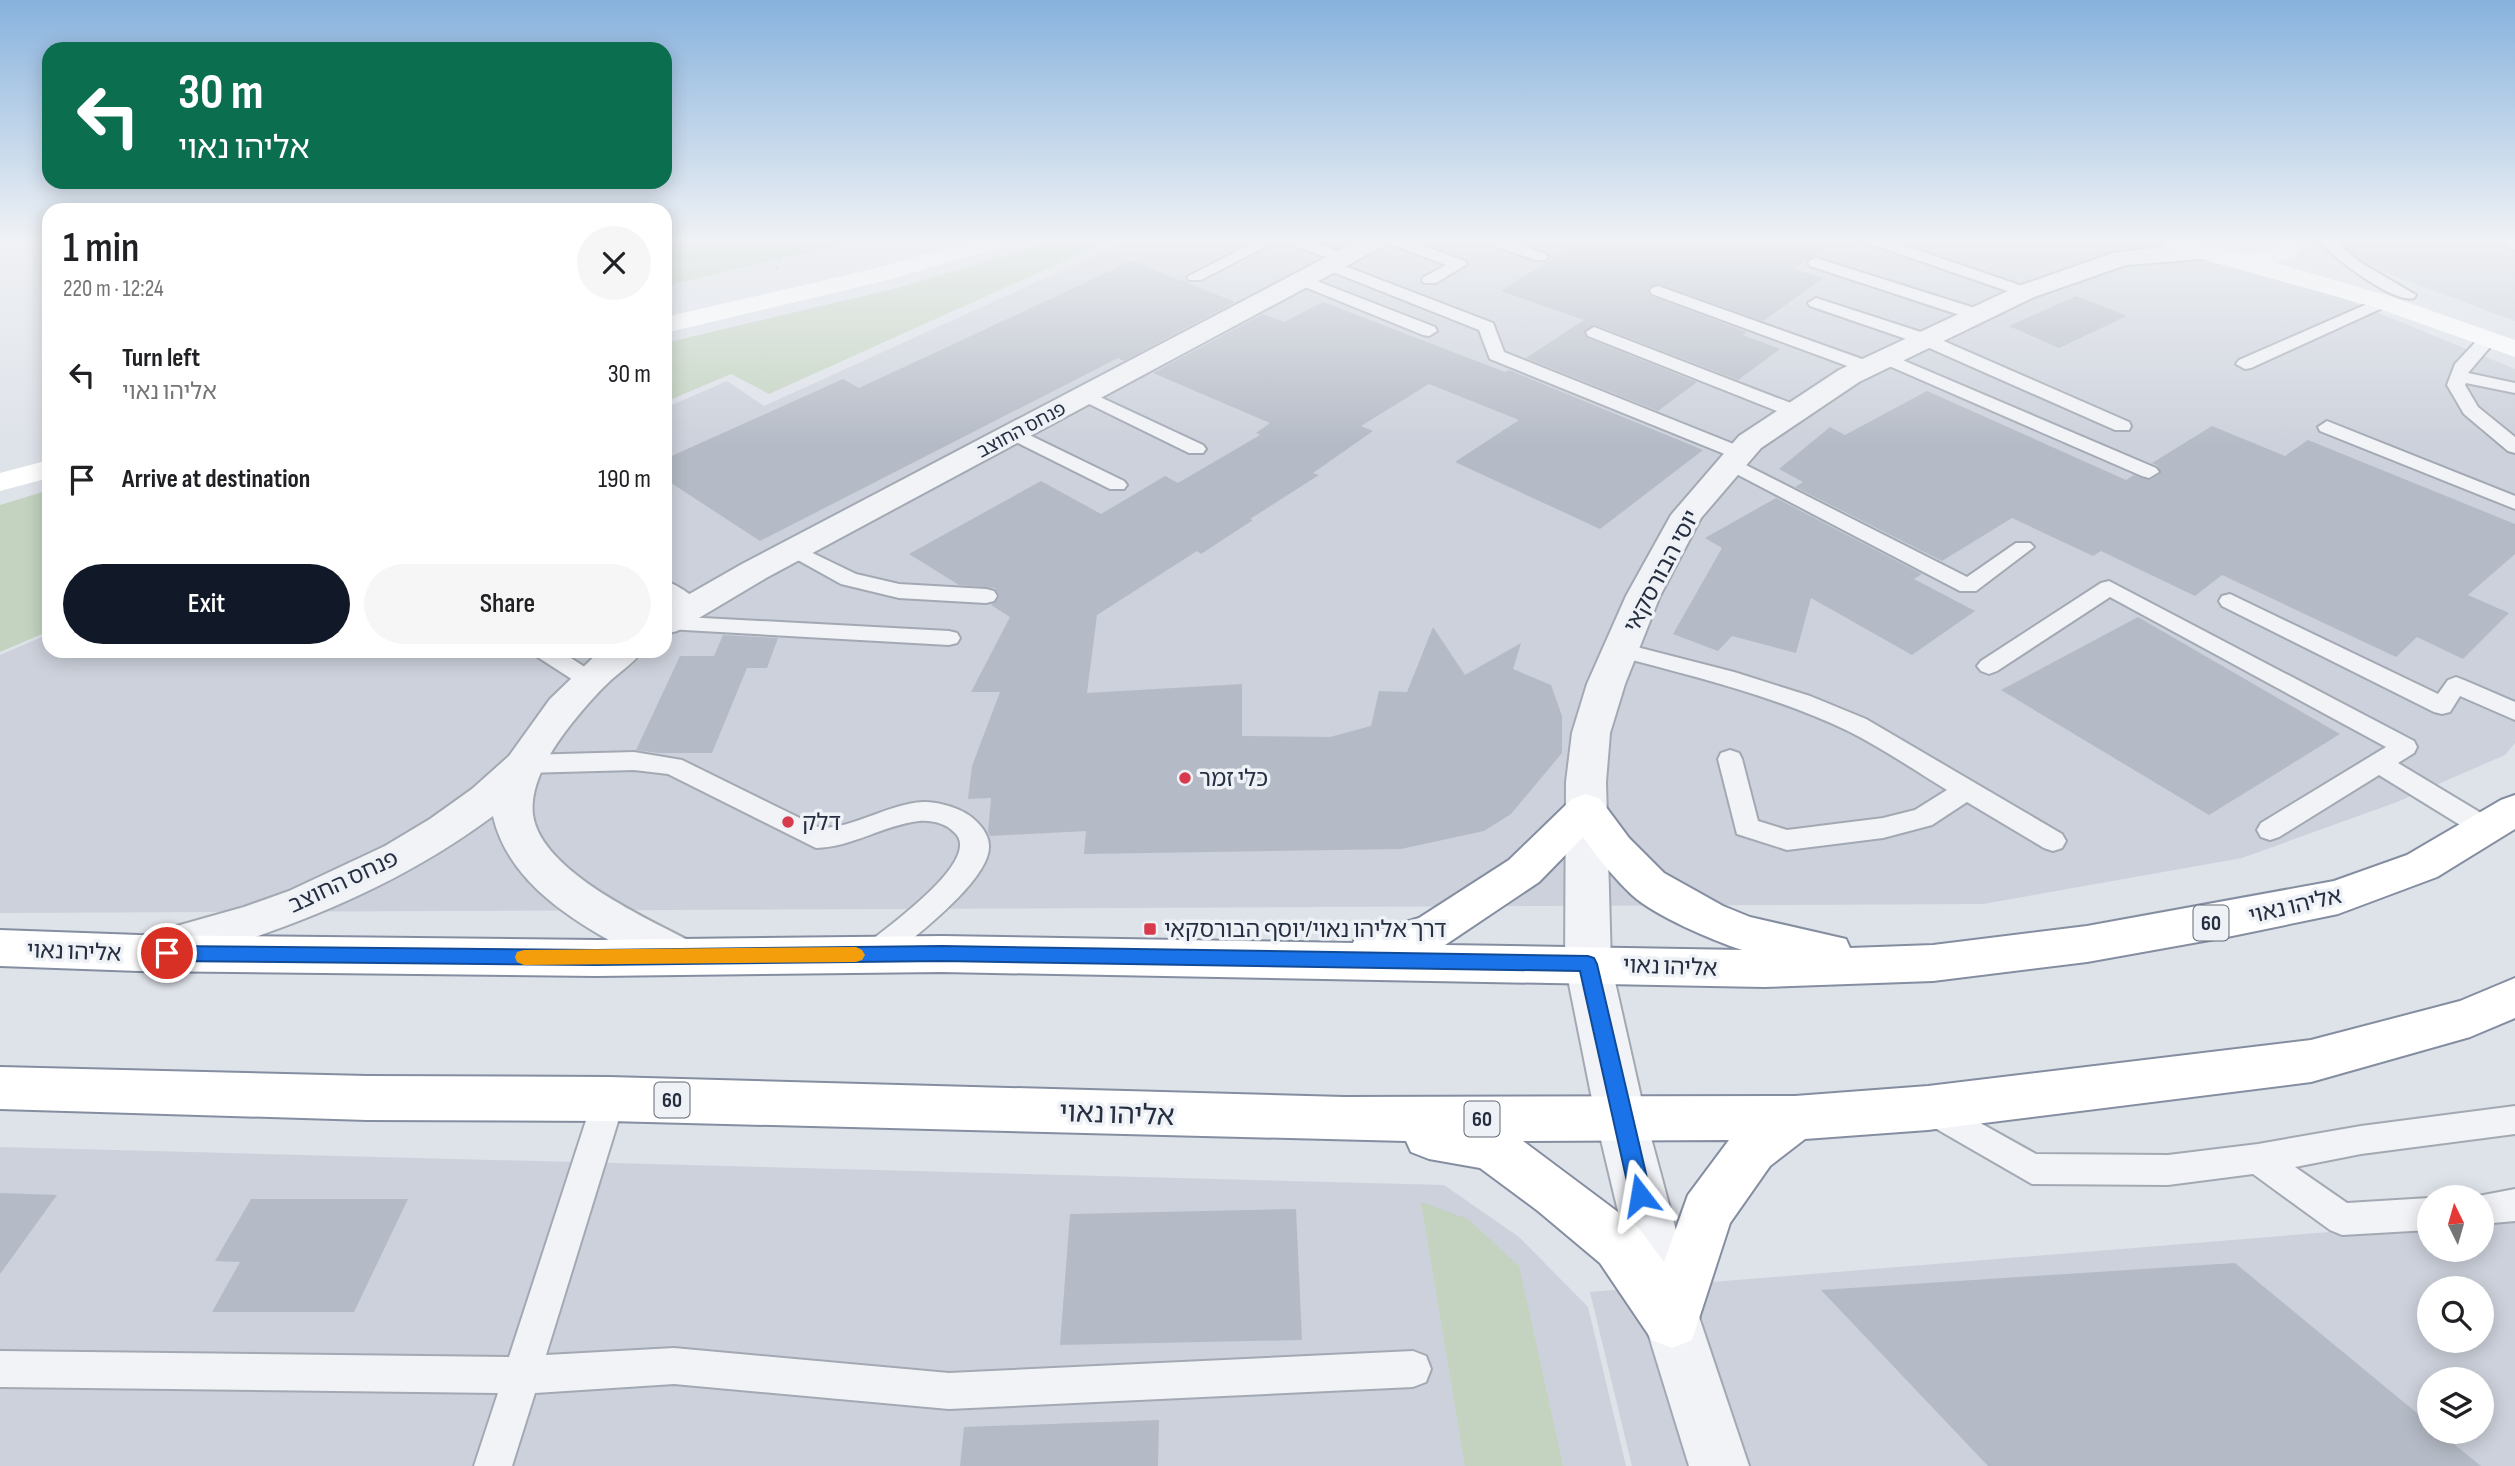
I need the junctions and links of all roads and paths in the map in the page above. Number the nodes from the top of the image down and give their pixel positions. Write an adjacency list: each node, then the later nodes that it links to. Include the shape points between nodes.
1 (740, 307): 13 (main road)
2 (1250, 307): 24 (street, פנחס החוצב)
3 (1370, 307): 14 (lane)
4 (1442, 307): 33 (lane, via 1487,327 1496,355)
5 (1711, 307): 20 (lane)
6 (1829, 307): 17 (lane)
7 (1954, 307): 12 (lane)
8 (1990, 307): 12 (street, יוסי הבורסקאי)
9 (2376, 307): 21 (lane)
10 (2415, 307): 18 (main road)
11 (2425, 307): 16 (main road)
12 (1975, 314): 17 (street, יוסי הבורסקאי)
13 (672, 323)
14 (1429, 331)
15 (1594, 332): 25 (lane)
16 (2515, 333)
17 (1924, 339): 20 (street, יוסי הבורסקאי); 26 (lane)
18 (2488, 339): 19 (main road); 22 (lane)
19 (2515, 349)
20 (1877, 362): 25 (street, יוסי הבורסקאי); 35 (lane)
21 (2245, 364)
22 (2458, 376): 23 (lane); 30 (lane, via 2456,385 2472,410)
23 (2515, 388)
24 (1085, 395): 28 (street, פנחס החוצב); 31 (lane)
25 (1794, 411): 33 (street, יוסי הבורסקאי)
26 (2122, 426)
27 (2327, 426): 38 (lane)
28 (1013, 433): 37 (lane); 40 (street, פנחס החוצב)
29 (42, 447): 32 (main road)
30 (2515, 447)
31 (1196, 449)
32 (0, 457)
33 (1735, 458): 39 (lane, via 1969,586); 45 (street, יוסי הבורסקאי, via 1686,515)
34 (42, 471): 36 (main road)
35 (2149, 472)
36 (0, 482)
37 (1117, 485)
38 (2515, 503)
39 (2023, 547)
40 (794, 550): 41 (lane, via 849,579 899,591); 43 (street, פנחס החוצב)
41 (986, 596)
42 (2230, 601): 50 (lane, via 2442,706 2456,685)
43 (675, 618): 44 (lane)
44 (949, 638)
45 (1620, 650): 54 (lane, via 1802,702 1857,725); 55 (street, יוסי הבורסקאי, via 1591,733)
46 (555, 658): 49 (lane)
47 (616, 658): 49 (street, פנחס החוצב)
48 (1989, 666): 52 (lane, via 2109,587 2405,747)
49 (589, 680): 53 (street, פנחס החוצב)
50 (2515, 712)
51 (1730, 759): 54 (lane, via 1746,827 1787,840 1923,818)
52 (2379, 763): 56 (lane); 57 (lane)
53 (524, 764): 60 (street, פנחס החוצב, via 462,816 379,867 254,921); 61 (lane, via 634,761 673,766 816,838 841,836 921,811 960,822 973,834 972,861); 62 (street, פנחס החוצב, via 512,819 532,858 584,903)
54 (1967, 790): 58 (lane)
55 (1586, 809): 63 (main road, via 1524,871 1434,932); 64 (street, יוסי הבורסקאי); 65 (main road, via 1614,849 1649,885 1707,918 1743,933)
56 (2501, 820): 65 (main road, אליהו נאוי / 60, via 2422,866 2338,897 2087,944 1933,963)
57 (2270, 830)
58 (2053, 841)
59 (0, 948): 60 (main road, אליהו נאוי / 60)
60 (139, 953): 62 (main road, אליהו נאוי / 60)
61 (873, 955): 62 (main road, אליהו נאוי / 60); 63 (main road, אליהו נאוי / 60)
62 (680, 957)
63 (1336, 961): 64 (main road, אליהו נאוי / 60)
64 (1588, 964): 65 (main road, אליהו נאוי / 60, via 1764,969); 72 (street, יוסי הבורסקאי)
65 (1887, 964)
66 (2515, 997): 69 (main road, אליהו נאוי / 60, via 2470,1018 2311,1061)
67 (0, 1088): 68 (main road, אליהו נאוי / 60)
68 (610, 1099): 71 (main road, אליהו נאוי / 60); 81 (lane)
69 (1928, 1108): 70 (main road, אליהו נאוי / 60); 74 (lane, via 2032,1169 2168,1170)
70 (1795, 1118): 72 (main road, אליהו נאוי / 60); 78 (main road, via 1752,1150 1707,1212)
71 (1344, 1119): 72 (main road, אליהו נאוי / 60); 78 (main road, via 1492,1148 1619,1245)
72 (1621, 1119): 78 (street, יוסי הבורסקאי)
73 (2515, 1120): 74 (lane)
74 (2258, 1159): 77 (lane, via 2342,1219)
75 (2515, 1205): 76 (lane)
76 (2494, 1208)
77 (2417, 1215)
78 (1672, 1320): 83 (street, יוסי הבורסקאי)
79 (0, 1369): 81 (lane)
80 (1413, 1369): 81 (lane, via 949,1391 674,1366)
81 (522, 1375): 82 (lane)
82 (493, 1466)
83 (1719, 1466)

